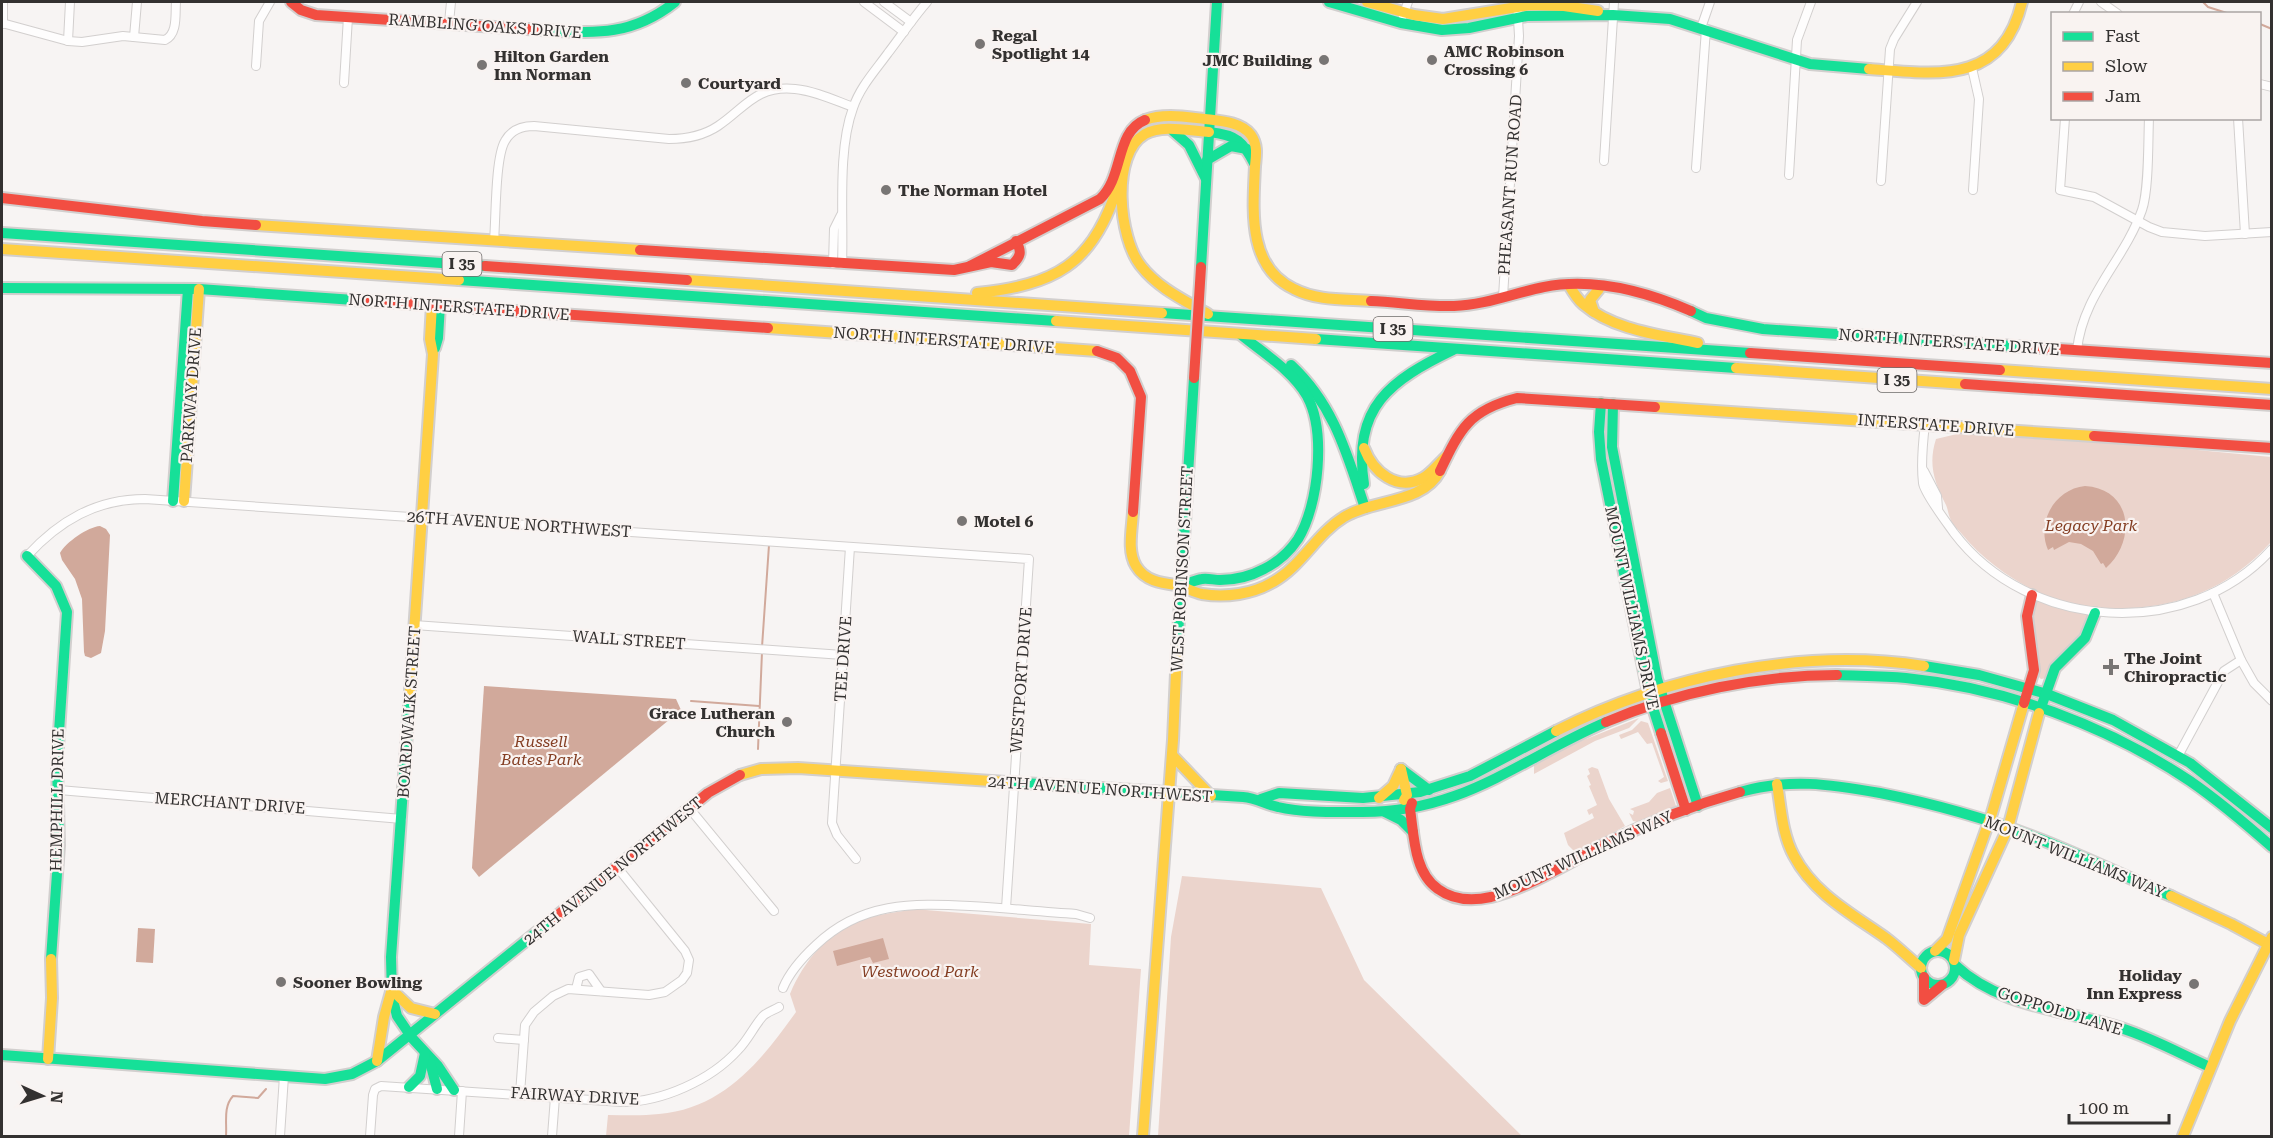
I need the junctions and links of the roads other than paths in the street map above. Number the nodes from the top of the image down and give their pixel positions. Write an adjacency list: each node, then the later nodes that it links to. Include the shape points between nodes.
1 (3, 2): 28 (street)
2 (70, 2): 33 (street)
3 (137, 2): 32 (street)
4 (176, 2): 32 (street, via 172,35 165,40)
5 (270, 2): 35 (street, via 259,21)
6 (291, 2): 25 (main road, RAMBLING OAKS DRIVE, via 310,14)
7 (451, 2): 29 (street)
8 (675, 2): 29 (main road, RAMBLING OAKS DRIVE, via 641,23 608,33)
9 (864, 2): 31 (street)
10 (884, 2): 27 (street)
11 (927, 2): 27 (street)
12 (1217, 2): 40 (main road, WEST ROBINSON STREET)
13 (1329, 2): 26 (main road)
14 (1367, 2): 26 (main road)
15 (1408, 2): 26 (street)
16 (1614, 2): 24 (street)
17 (1710, 2): 30 (street)
18 (1811, 2): 34 (street, via 1800,29)
19 (1917, 2): 37 (street, via 1892,44)
20 (2022, 2): 36 (main road, via 2014,30 2004,44)
21 (2101, 2): 23 (street)
22 (1517, 9): 24 (main road); 26 (main road, via 1455,30 1429,30); 72 (street, PHEASANT RUN ROAD, via 1520,36)
23 (2115, 12)
24 (1613, 15): 30 (main road, via 1670,19); 48 (street)
25 (348, 17): 29 (main road, RAMBLING OAKS DRIVE); 38 (street)
26 (1403, 18)
27 (911, 22): 31 (street)
28 (2, 23): 33 (street)
29 (449, 23)
30 (1704, 28): 34 (main road); 51 (street)
31 (904, 32): 39 (street, via 865,82)
32 (134, 38): 33 (street)
33 (68, 41)
34 (1796, 60): 37 (main road); 52 (street)
35 (256, 66)
36 (1971, 68): 37 (main road, via 1943,74); 55 (street, via 1979,99)
37 (1888, 70): 54 (street)
38 (344, 83)
39 (853, 107): 61 (street, via 804,90 780,89 758,95 718,126 687,138 521,128 510,134 501,151); 64 (street, via 846,138 841,213 834,229)
40 (1210, 119): 45 (main road, WEST ROBINSON STREET); 49 (main road, NORTH INTERSTATE DRIVE, via 1250,133 1257,148); 50 (main road, NORTH INTERSTATE DRIVE, via 1160,116 1139,123 1126,138)
41 (2065, 120): 57 (street, via 2060,190 2094,196)
42 (2149, 120): 57 (street, via 2143,208)
43 (2238, 120): 60 (street)
44 (1171, 130): 45 (main road); 53 (main road, via 1189,145); 75 (main road, via 1149,132 1130,150 1122,196 1123,225 1134,257 1150,277)
45 (1209, 132): 46 (main road, via 1234,136); 47 (main road, WEST ROBINSON STREET)
46 (1248, 149): 47 (main road, via 1227,146); 49 (main road, NORTH INTERSTATE DRIVE)
47 (1208, 160): 53 (main road, WEST ROBINSON STREET)
48 (1604, 161)
49 (1255, 165): 72 (main road, NORTH INTERSTATE DRIVE, via 1252,208 1256,244 1269,269 1289,287 1316,297 1436,306)
50 (1119, 168): 62 (main road, NORTH INTERSTATE DRIVE, via 1111,186 1096,202); 71 (main road, via 1113,205 1101,231 1084,253 1058,274 1005,290)
51 (1696, 168)
52 (1789, 175)
53 (1206, 179): 96 (main road, WEST ROBINSON STREET, bridge)
54 (1881, 181)
55 (1973, 190)
56 (2, 198): 61 (main road, NORTH INTERSTATE DRIVE, via 182,220)
57 (2137, 221): 60 (street, via 2162,232 2188,236); 78 (street, via 2088,307 2079,330)
58 (2271, 232): 60 (street)
59 (2, 233): 71 (main road, I 35)
60 (2245, 234)
61 (494, 241): 64 (main road, NORTH INTERSTATE DRIVE)
62 (1017, 241): 65 (main road, NORTH INTERSTATE DRIVE); 65 (main road, NORTH INTERSTATE DRIVE, via 1021,254 1016,263)
63 (2, 249): 76 (main road, I 35)
64 (837, 264): 65 (main road, NORTH INTERSTATE DRIVE, via 947,271)
65 (970, 266)
66 (1569, 285): 69 (main road, NORTH INTERSTATE DRIVE); 70 (main road, NORTH INTERSTATE DRIVE); 72 (main road, NORTH INTERSTATE DRIVE, via 1535,288); 74 (main road, via 1582,304)
67 (2, 288): 68 (main road, NORTH INTERSTATE DRIVE)
68 (194, 289): 73 (main road, NORTH INTERSTATE DRIVE); 89 (main road, PARKWAY DRIVE)
69 (1599, 289): 70 (main road, NORTH INTERSTATE DRIVE); 74 (main road, via 1590,300)
70 (1632, 290): 78 (main road, NORTH INTERSTATE DRIVE, via 1659,297 1706,318 1752,327)
71 (922, 297): 75 (main road, I 35)
72 (1503, 297)
73 (436, 305): 91 (main road, BOARDWALK STREET, via 430,339 433,354); 96 (main road, NORTH INTERSTATE DRIVE, via 1109,354 1131,371 1141,397 1131,557 1137,569 1150,580)
74 (1594, 312): 79 (main road, via 1638,328)
75 (1212, 316): 79 (main road, I 35)
76 (1240, 334): 77 (main road, I 35); 90 (main road, via 1287,362 1316,390 1334,420); 96 (main road, via 1290,375 1311,406 1318,436 1313,506 1294,545 1273,564 1244,577 1203,579)
77 (1455, 349): 84 (main road, I 35); 86 (main road, via 1392,386 1374,408)
78 (2077, 350): 80 (main road, NORTH INTERSTATE DRIVE)
79 (1735, 352): 81 (main road, I 35)
80 (2271, 363)
81 (2271, 389)
82 (1601, 403): 83 (main road, INTERSTATE DRIVE); 88 (main road, NORTH INTERSTATE DRIVE, via 1505,400 1470,420 1457,434); 105 (main road, MOUNT WILLIAMS DRIVE, via 1601,459)
83 (1613, 404): 85 (main road, INTERSTATE DRIVE); 104 (main road, MOUNT WILLIAMS DRIVE, via 1612,447)
84 (2271, 405)
85 (1925, 424): 87 (main road, INTERSTATE DRIVE); 98 (street, via 1923,485 1929,499 1974,555 2007,582)
86 (1362, 441): 88 (main road, via 1376,471 1400,482 1429,474); 90 (main road, via 1361,467)
87 (2271, 448)
88 (1447, 456): 90 (main road, NORTH INTERSTATE DRIVE, via 1434,481)
89 (179, 501): 91 (street, 26TH AVENUE NORTHWEST); 94 (street, 26TH AVENUE NORTHWEST, via 126,499 87,510 60,525)
90 (1368, 507): 96 (main road, NORTH INTERSTATE DRIVE, via 1333,524 1297,566 1263,588 1216,595)
91 (422, 517): 92 (street, 26TH AVENUE NORTHWEST); 100 (main road, BOARDWALK STREET)
92 (850, 547): 95 (street, 26TH AVENUE NORTHWEST); 101 (street, TEE DRIVE)
93 (2271, 549): 97 (street, via 2254,566)
94 (27, 556): 119 (main road, HEMPHILL DRIVE, via 53,579 67,612 57,762)
95 (1029, 559): 117 (street, WESTPORT DRIVE)
96 (1180, 586): 112 (main road, WEST ROBINSON STREET)
97 (2213, 593): 99 (street, via 2158,611); 102 (street)
98 (2032, 595): 99 (street); 103 (main road, via 2025,620 2034,662)
99 (2095, 613): 106 (main road, via 2085,638 2055,668)
100 (414, 625): 101 (street, WALL STREET); 133 (main road, BOARDWALK STREET)
101 (843, 655): 115 (street, TEE DRIVE)
102 (2241, 660): 109 (street, via 2254,683); 113 (street, via 2224,670)
103 (2028, 687): 104 (main road, 24TH AVENUE NORTHWEST, via 1938,667 1859,660 1768,664); 106 (main road, 24TH AVENUE NORTHWEST); 108 (main road)
104 (1660, 688): 105 (main road, 24TH AVENUE NORTHWEST); 107 (main road, MOUNT WILLIAMS DRIVE)
105 (1648, 692): 110 (main road, MOUNT WILLIAMS DRIVE); 116 (main road, 24TH AVENUE NORTHWEST, via 1584,716)
106 (2045, 692): 111 (main road); 113 (main road, 24TH AVENUE NORTHWEST, via 2128,728)
107 (1663, 701): 108 (main road, 24TH AVENUE NORTHWEST, via 1753,681 1837,674 1921,679); 110 (main road, 24TH AVENUE NORTHWEST); 127 (main road, MOUNT WILLIAMS DRIVE)
108 (2024, 701): 111 (main road, 24TH AVENUE NORTHWEST); 134 (main road)
109 (2271, 701)
110 (1651, 705): 126 (main road, 24TH AVENUE NORTHWEST, via 1591,729 1482,786); 130 (main road, MOUNT WILLIAMS DRIVE)
111 (2040, 707): 135 (main road); 138 (main road, 24TH AVENUE NORTHWEST, via 2095,728 2157,760 2203,790)
112 (1172, 755): 121 (main road, WEST ROBINSON STREET); 123 (main road)
113 (2178, 756): 136 (main road, 24TH AVENUE NORTHWEST)
114 (1401, 769): 120 (main road); 122 (main road); 124 (main road, via 1393,786)
115 (835, 770): 117 (main road, 24TH AVENUE NORTHWEST); 128 (main road, 24TH AVENUE NORTHWEST, via 755,769 719,785); 139 (street, TEE DRIVE, via 833,827)
116 (1472, 775): 120 (main road, 24TH AVENUE NORTHWEST); 129 (main road, via 1455,790 1415,801)
117 (1014, 783): 121 (main road, 24TH AVENUE NORTHWEST); 141 (street, WESTPORT DRIVE)
118 (1777, 784): 127 (main road, MOUNT WILLIAMS WAY); 134 (main road, MOUNT WILLIAMS WAY, via 1801,782 1897,796); 145 (main road, via 1788,839 1808,876 1836,906)
119 (59, 790): 133 (street, MERCHANT DRIVE); 162 (main road, HEMPHILL DRIVE)
120 (1430, 790): 122 (main road, 24TH AVENUE NORTHWEST)
121 (1169, 793): 123 (main road, 24TH AVENUE NORTHWEST); 175 (main road, WEST ROBINSON STREET)
122 (1407, 795): 124 (main road, 24TH AVENUE NORTHWEST); 131 (main road, via 1395,804 1353,805)
123 (1211, 796): 125 (main road, 24TH AVENUE NORTHWEST)
124 (1379, 798): 125 (main road, 24TH AVENUE NORTHWEST, via 1275,793)
125 (1261, 799): 131 (main road, 24TH AVENUE NORTHWEST, via 1275,807)
126 (1428, 806): 129 (main road, 24TH AVENUE NORTHWEST); 137 (main road)
127 (1698, 806): 130 (main road, MOUNT WILLIAMS WAY)
128 (690, 809): 140 (main road, 24TH AVENUE NORTHWEST); 142 (street)
129 (1410, 809): 132 (main road, 24TH AVENUE NORTHWEST); 137 (main road, MOUNT WILLIAMS WAY)
130 (1686, 810): 137 (main road, MOUNT WILLIAMS WAY, via 1634,830 1542,877 1478,899 1454,897 1430,882 1419,865)
131 (1326, 811): 132 (main road, 24TH AVENUE NORTHWEST)
132 (1384, 812): 137 (main road)
133 (402, 819): 152 (main road, BOARDWALK STREET)
134 (1989, 822): 135 (main road, MOUNT WILLIAMS WAY); 146 (main road, via 1947,939)
135 (2008, 828): 144 (main road, MOUNT WILLIAMS WAY); 147 (main road, via 1959,935)
136 (2271, 828)
137 (1414, 832)
138 (2271, 847)
139 (856, 859)
140 (617, 867): 154 (street, via 685,951 689,968 682,980 660,994); 156 (main road, 24TH AVENUE NORTHWEST)
141 (1006, 908): 143 (street); 151 (street, via 912,904 850,920 821,939 800,961)
142 (774, 911)
143 (1090, 918)
144 (2270, 941): 164 (main road)
145 (1900, 949): 146 (main road); 148 (main road)
146 (1933, 952): 147 (main road, via 1946,952); 148 (main road, via 1923,961)
147 (1954, 962): 149 (main road, via 1954,974); 150 (main road, GOPPOLD LANE)
148 (1923, 973): 149 (main road, via 1932,984); 149 (main road, via 1924,1000)
149 (1946, 983): 150 (main road, GOPPOLD LANE)
150 (1975, 984): 164 (main road, GOPPOLD LANE, via 2011,999 2123,1029)
151 (783, 988)
152 (392, 989): 156 (main road, via 407,1008); 157 (main road, BOARDWALK STREET, via 394,1008); 163 (main road, via 384,1009)
153 (576, 989): 154 (street); 154 (street, via 579,977 589,974); 159 (street, via 559,993 534,1012 525,1025)
154 (601, 991)
155 (779, 1007): 170 (street, FAIRWAY DRIVE, via 764,1015 732,1057 676,1090 634,1102)
156 (435, 1014): 157 (main road, 24TH AVENUE NORTHWEST)
157 (410, 1034): 161 (main road, BOARDWALK STREET); 163 (main road, 24TH AVENUE NORTHWEST)
158 (498, 1038): 159 (street)
159 (524, 1040): 169 (street)
160 (2, 1055): 162 (main road, 24TH AVENUE NORTHWEST)
161 (427, 1055): 166 (main road, via 421,1075); 167 (main road); 168 (main road, BOARDWALK STREET)
162 (48, 1059): 165 (main road, 24TH AVENUE NORTHWEST)
163 (377, 1061): 165 (main road, 24TH AVENUE NORTHWEST, via 355,1074 334,1079)
164 (2210, 1067): 176 (main road)
165 (284, 1076): 171 (street)
166 (409, 1087): 167 (street, FAIRWAY DRIVE); 172 (street, FAIRWAY DRIVE, via 375,1089)
167 (437, 1089): 168 (street, FAIRWAY DRIVE)
168 (458, 1090): 169 (street, FAIRWAY DRIVE); 173 (street)
169 (520, 1094): 170 (street, FAIRWAY DRIVE)
170 (555, 1097): 174 (street)
171 (280, 1137)
172 (370, 1137)
173 (459, 1137)
174 (552, 1137)
175 (1143, 1137)
176 (2183, 1137)

